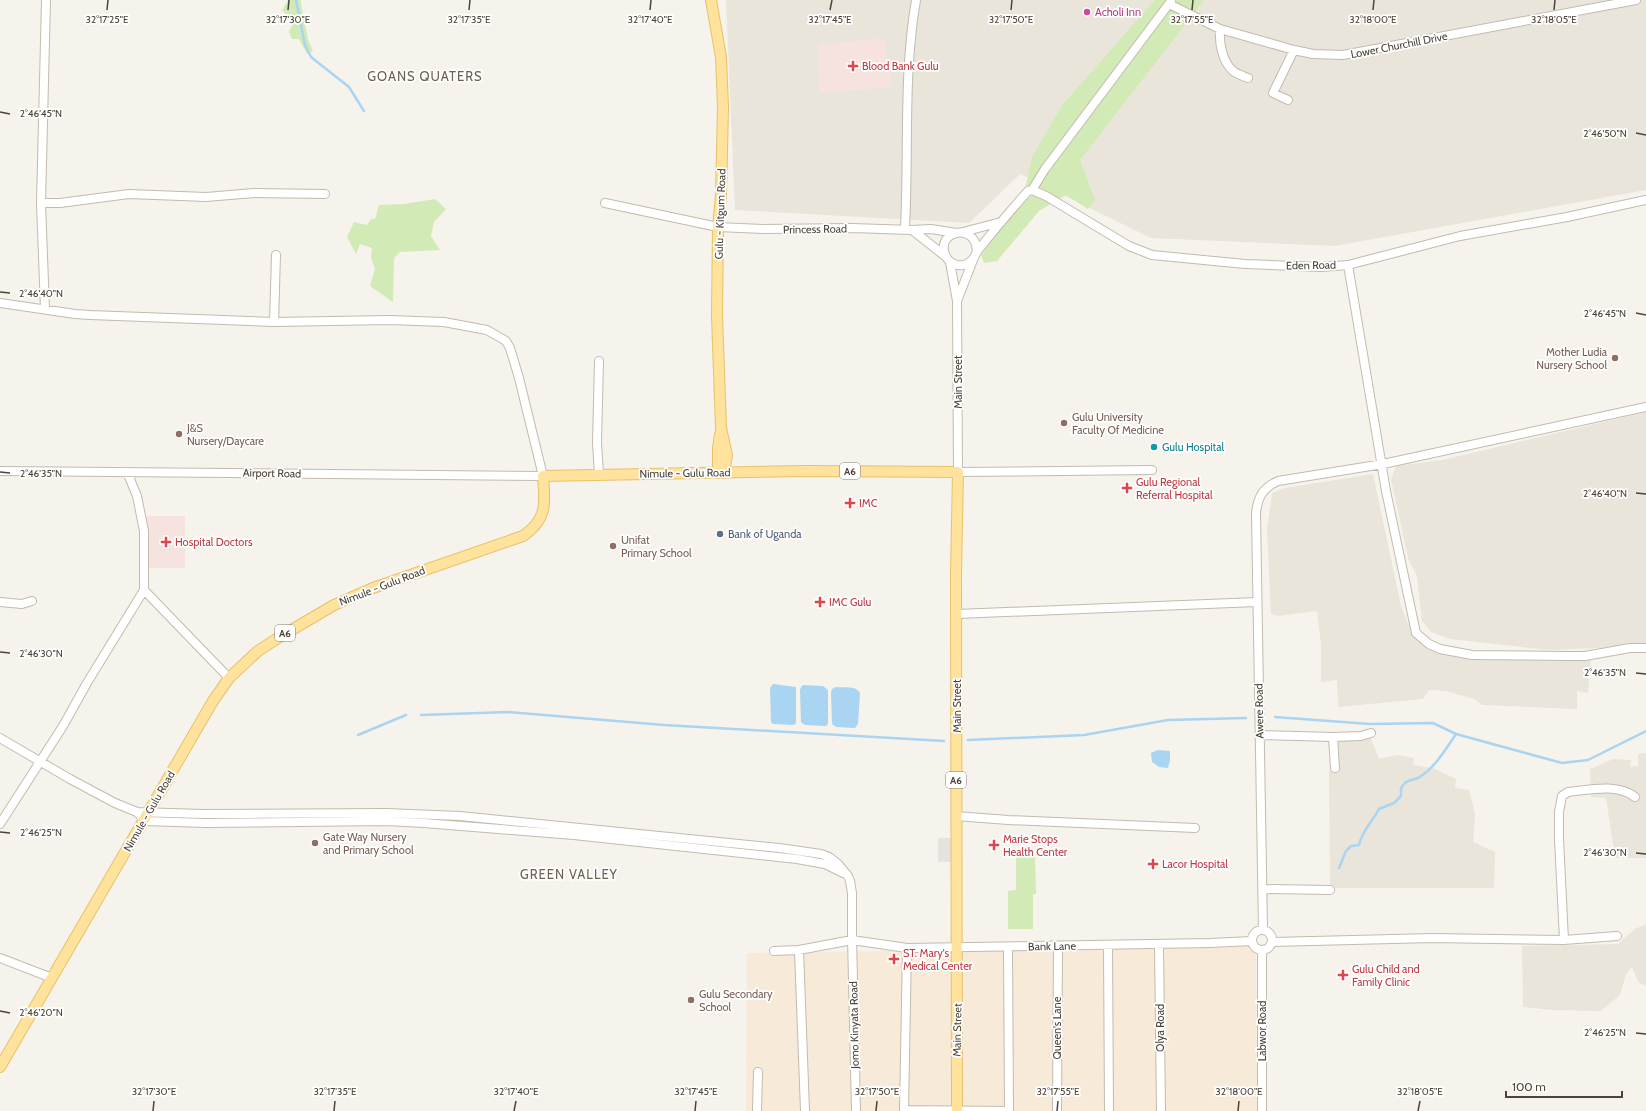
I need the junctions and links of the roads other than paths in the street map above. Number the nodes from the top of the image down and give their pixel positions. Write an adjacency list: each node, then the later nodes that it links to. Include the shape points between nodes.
1 (46, 0): 13 (street)
2 (712, 0): 16 (main road, Gulu - Kitgum Road, via 721,57 721,195)
3 (916, 0): 17 (street, via 910,34 907,116)
4 (1636, 0): 7 (street, Lower Churchill Drive, via 1343,55 1313,54)
5 (1170, 2): 6 (street, Lower Churchill Drive); 10 (street)
6 (1220, 29): 7 (street, Lower Churchill Drive); 8 (street, via 1224,60 1234,71)
7 (1294, 50): 9 (street, via 1273,93)
8 (1248, 78)
9 (1288, 100)
10 (1032, 190): 15 (street, via 1028,191); 22 (street, Eden Road, via 1129,246 1152,255 1250,265)
11 (325, 194): 13 (street, via 254,193 206,197 129,194)
12 (1646, 200): 22 (street, Eden Road, via 1460,236)
13 (41, 203): 25 (street)
14 (605, 203): 16 (street, Princess Road)
15 (1000, 222): 18 (street); 20 (street)
16 (718, 227): 17 (street, Princess Road); 29 (main road, Gulu - Kitgum Road, via 717,316)
17 (908, 229): 18 (street, Princess Road); 21 (street)
18 (959, 232): 20 (street, via 969,234 974,239 977,245); 21 (street, via 946,239 944,245)
19 (276, 255): 26 (street)
20 (975, 256): 21 (street, via 969,263 959,266); 23 (street)
21 (947, 259): 23 (street)
22 (1348, 265): 32 (street)
23 (957, 301): 36 (street, Main Street)
24 (0, 302): 25 (street)
25 (45, 309): 26 (street, via 82,315)
26 (274, 322): 41 (street, via 444,322 497,334 510,348)
27 (599, 361): 40 (street)
28 (1646, 407): 32 (street)
29 (721, 428): 30 (main road, Gulu - Kitgum Road); 31 (main road, Gulu - Kitgum Road)
30 (718, 448): 37 (main road, via 712,460); 38 (main road, Gulu - Kitgum Road)
31 (727, 454): 38 (main road, Gulu - Kitgum Road); 39 (main road)
32 (1383, 464): 45 (street, Awere Road, via 1278,481 1262,493 1257,502 1256,513); 47 (street, via 1386,491 1416,633 1429,644 1440,649 1472,655 1504,656 1585,656 1630,648)
33 (1152, 470): 36 (street)
34 (0, 471): 35 (street, Airport Road)
35 (127, 472): 41 (street, Airport Road); 42 (street, via 137,496 144,531)
36 (958, 472): 39 (main road, A6); 46 (main road, Main Street / A6)
37 (700, 473): 38 (main road, Nimule - Gulu Road / A6); 40 (main road, Nimule - Gulu Road / A6)
38 (721, 473): 39 (main road, Nimule - Gulu Road / A6)
39 (741, 473)
40 (599, 474): 41 (main road, Nimule - Gulu Road / A6)
41 (543, 476): 48 (main road, Nimule - Gulu Road / A6, via 543,512 538,523 523,536 373,588 334,605 258,651)
42 (144, 590): 48 (street); 53 (street)
43 (32, 601): 44 (street, via 22,604)
44 (0, 602)
45 (1258, 602): 46 (street); 50 (street, Awere Road)
46 (957, 614): 57 (main road, Main Street / A6)
47 (1646, 648)
48 (229, 678): 56 (main road, Nimule - Gulu Road / A6, via 213,701)
49 (1371, 733): 51 (street)
50 (1259, 735): 51 (street); 60 (street, Awere Road)
51 (1333, 737): 54 (street)
52 (0, 738): 53 (street)
53 (40, 762): 56 (street, via 114,803); 58 (street)
54 (1335, 768)
55 (1635, 797): 65 (street, via 1625,790 1616,789 1568,792 1562,796 1559,839)
56 (147, 816): 64 (street, Jomo Kinyata Road, via 214,822 386,821 515,826 803,860 825,864 848,876 852,893); 78 (main road, Nimule - Gulu Road / A6)
57 (956, 816): 59 (street); 71 (main road, Main Street / A6)
58 (0, 824)
59 (1195, 828)
60 (1263, 890): 61 (street); 62 (street, Awere Road)
61 (1330, 890)
62 (1263, 930): 66 (street, via 1254,934); 67 (street, via 1269,933)
63 (1617, 936): 65 (street)
64 (852, 940): 73 (street, Bank Lane); 75 (street, Bank Lane); 84 (street, Jomo Kinyata Road)
65 (1564, 940): 67 (street, via 1433,938)
66 (1252, 941): 68 (street, Bank Lane); 76 (street, via 1255,947)
67 (1272, 942): 76 (street, via 1269,948)
68 (1159, 944): 69 (street, Bank Lane); 89 (street, Olya Road)
69 (1108, 945): 70 (street, Bank Lane); 88 (street)
70 (1058, 946): 72 (street, Bank Lane); 87 (street, Queen's Lane)
71 (958, 947): 72 (street, Bank Lane); 73 (street, Bank Lane); 81 (main road, Main Street / A6)
72 (1008, 947): 86 (street)
73 (907, 948): 85 (street)
74 (774, 950): 75 (street, Bank Lane)
75 (799, 950): 83 (street)
76 (1262, 950): 90 (street, Labwor Road)
77 (0, 958): 78 (street)
78 (52, 978): 79 (main road, Nimule - Gulu Road / A6)
79 (0, 1067)
80 (758, 1072): 82 (street)
81 (957, 1110): 85 (street); 86 (street)
82 (757, 1111)
83 (805, 1111)
84 (856, 1111)
85 (904, 1111)
86 (1010, 1111)
87 (1057, 1111)
88 (1108, 1111)
89 (1161, 1111)
90 (1262, 1111)

